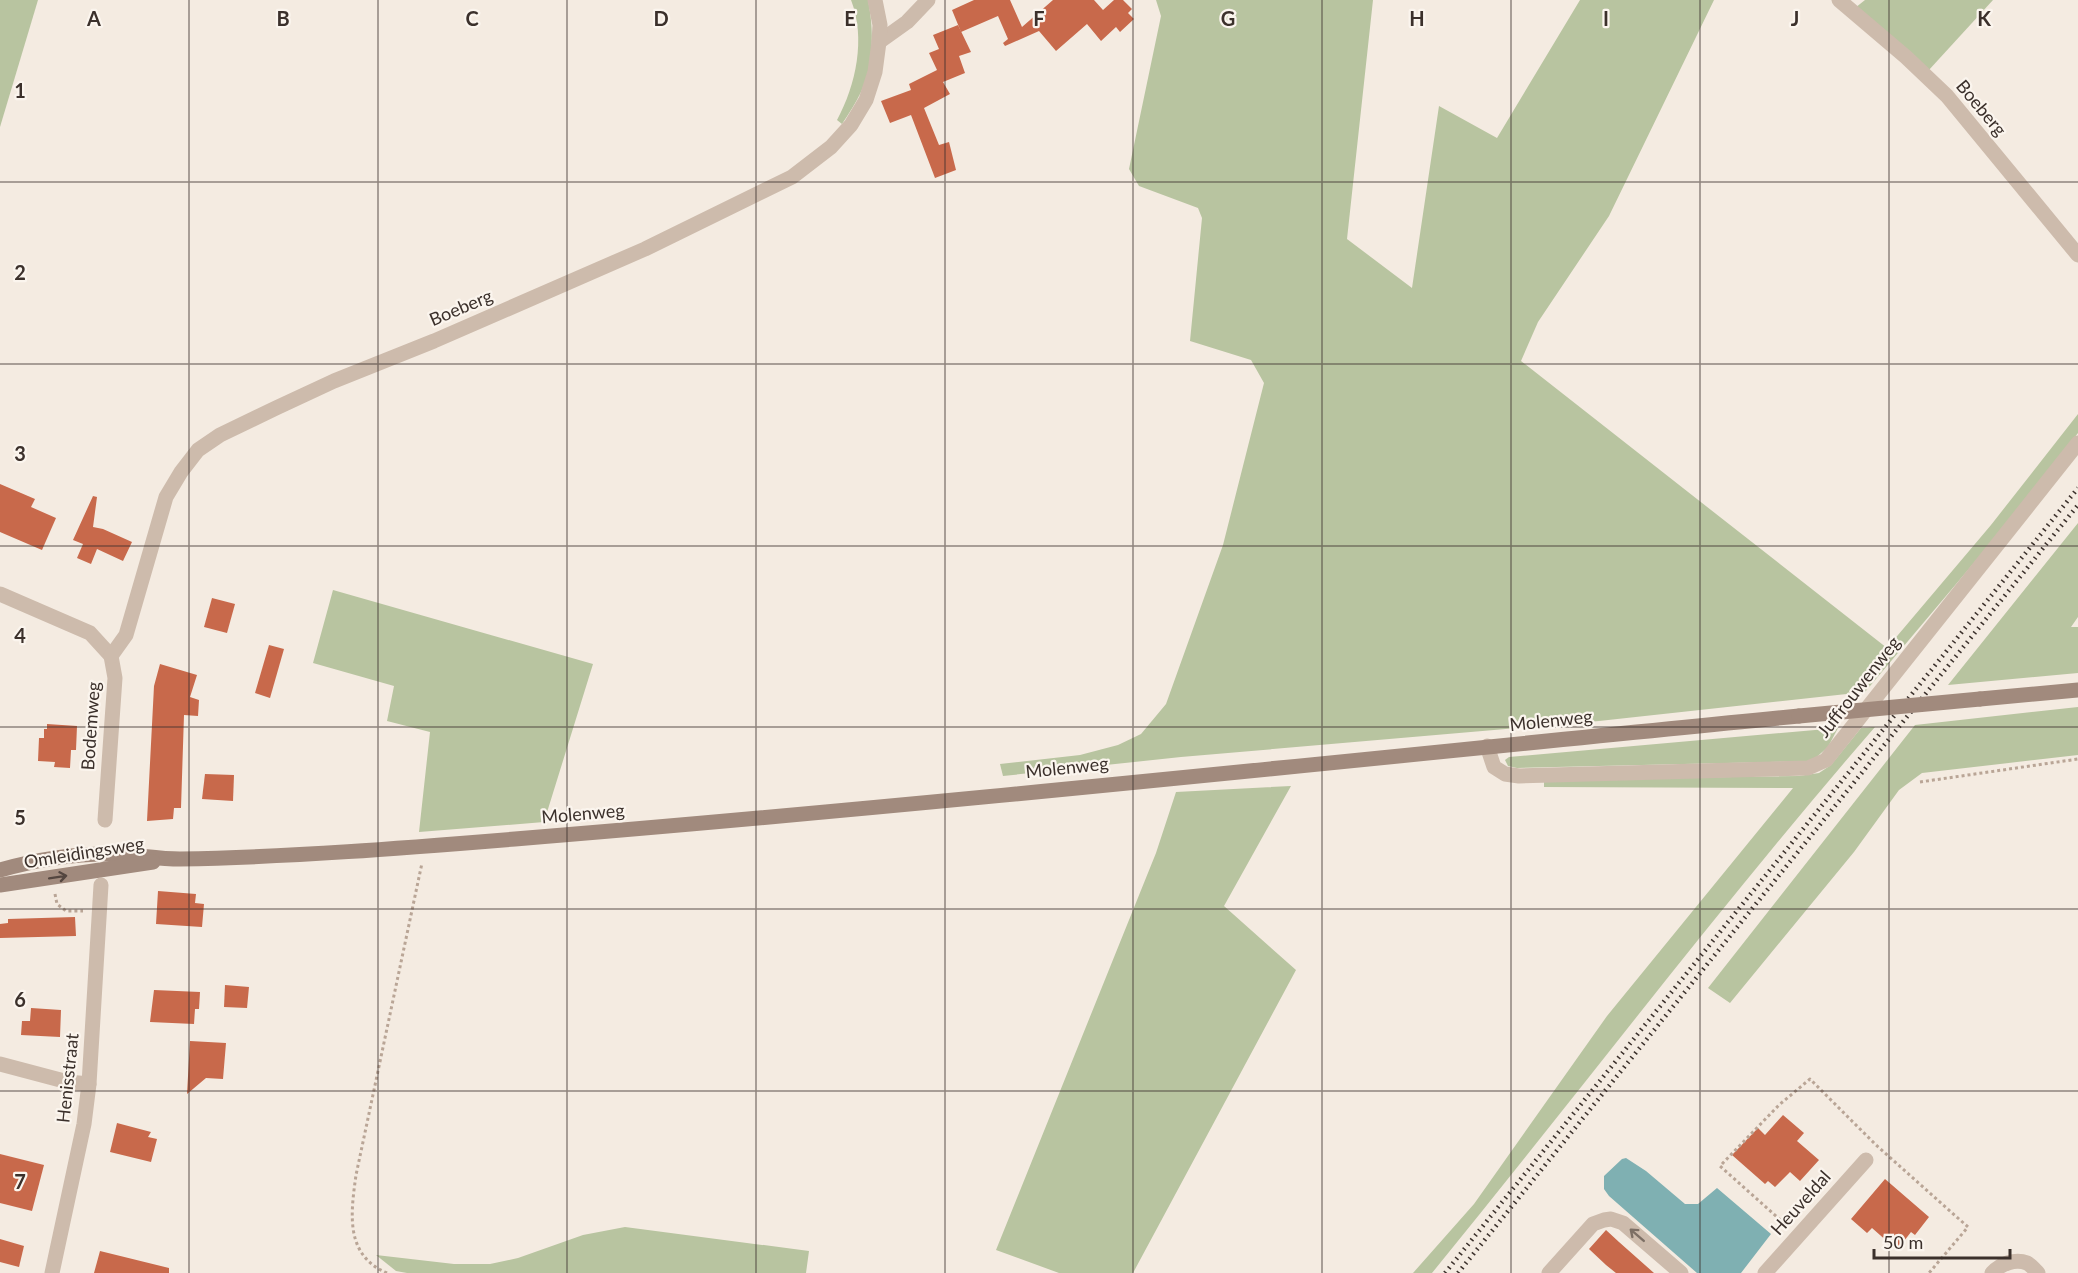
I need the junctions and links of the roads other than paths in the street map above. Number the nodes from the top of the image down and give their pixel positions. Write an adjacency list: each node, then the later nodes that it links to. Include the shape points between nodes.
1 (875, 0): 4 (street, Boeberg)
2 (928, 0): 4 (street)
3 (1839, 0): 5 (street, Boeberg, via 1947,96)
4 (879, 42): 8 (street, Boeberg, via 866,100 851,125 831,147 792,177 645,249 334,381 230,430 198,450 166,497 126,635)
5 (2078, 255)
6 (2078, 443): 10 (street, Juffrouwenweg, via 1826,760 1808,768 1519,776 1494,767)
7 (0, 594): 8 (street, via 90,633)
8 (111, 656): 11 (street, Bodemweg, via 115,678)
9 (2078, 690): 10 (main road, Molenweg, bridge)
10 (1487, 746): 13 (main road, Molenweg, via 665,827 423,847)
11 (105, 820)
12 (58, 857): 13 (main road, Molenweg, via 113,854); 14 (main road, Omleidingsweg)
13 (173, 859): 15 (main road, Omleidingsweg, one-way to 13)
14 (0, 870)
15 (0, 885)
16 (101, 885): 18 (street, Henisstraat)
17 (0, 1064): 18 (street)
18 (89, 1084): 20 (street, Henisstraat)
19 (1866, 1160): 23 (street, Heuveldal)
20 (52, 1273)
21 (1549, 1273): 22 (street, one-way to 21, via 1623,1223 1611,1219 1593,1224)
22 (1681, 1273)
23 (1765, 1273)
24 (1992, 1273): 25 (street, via 2011,1261 2028,1263)
25 (2038, 1273)

